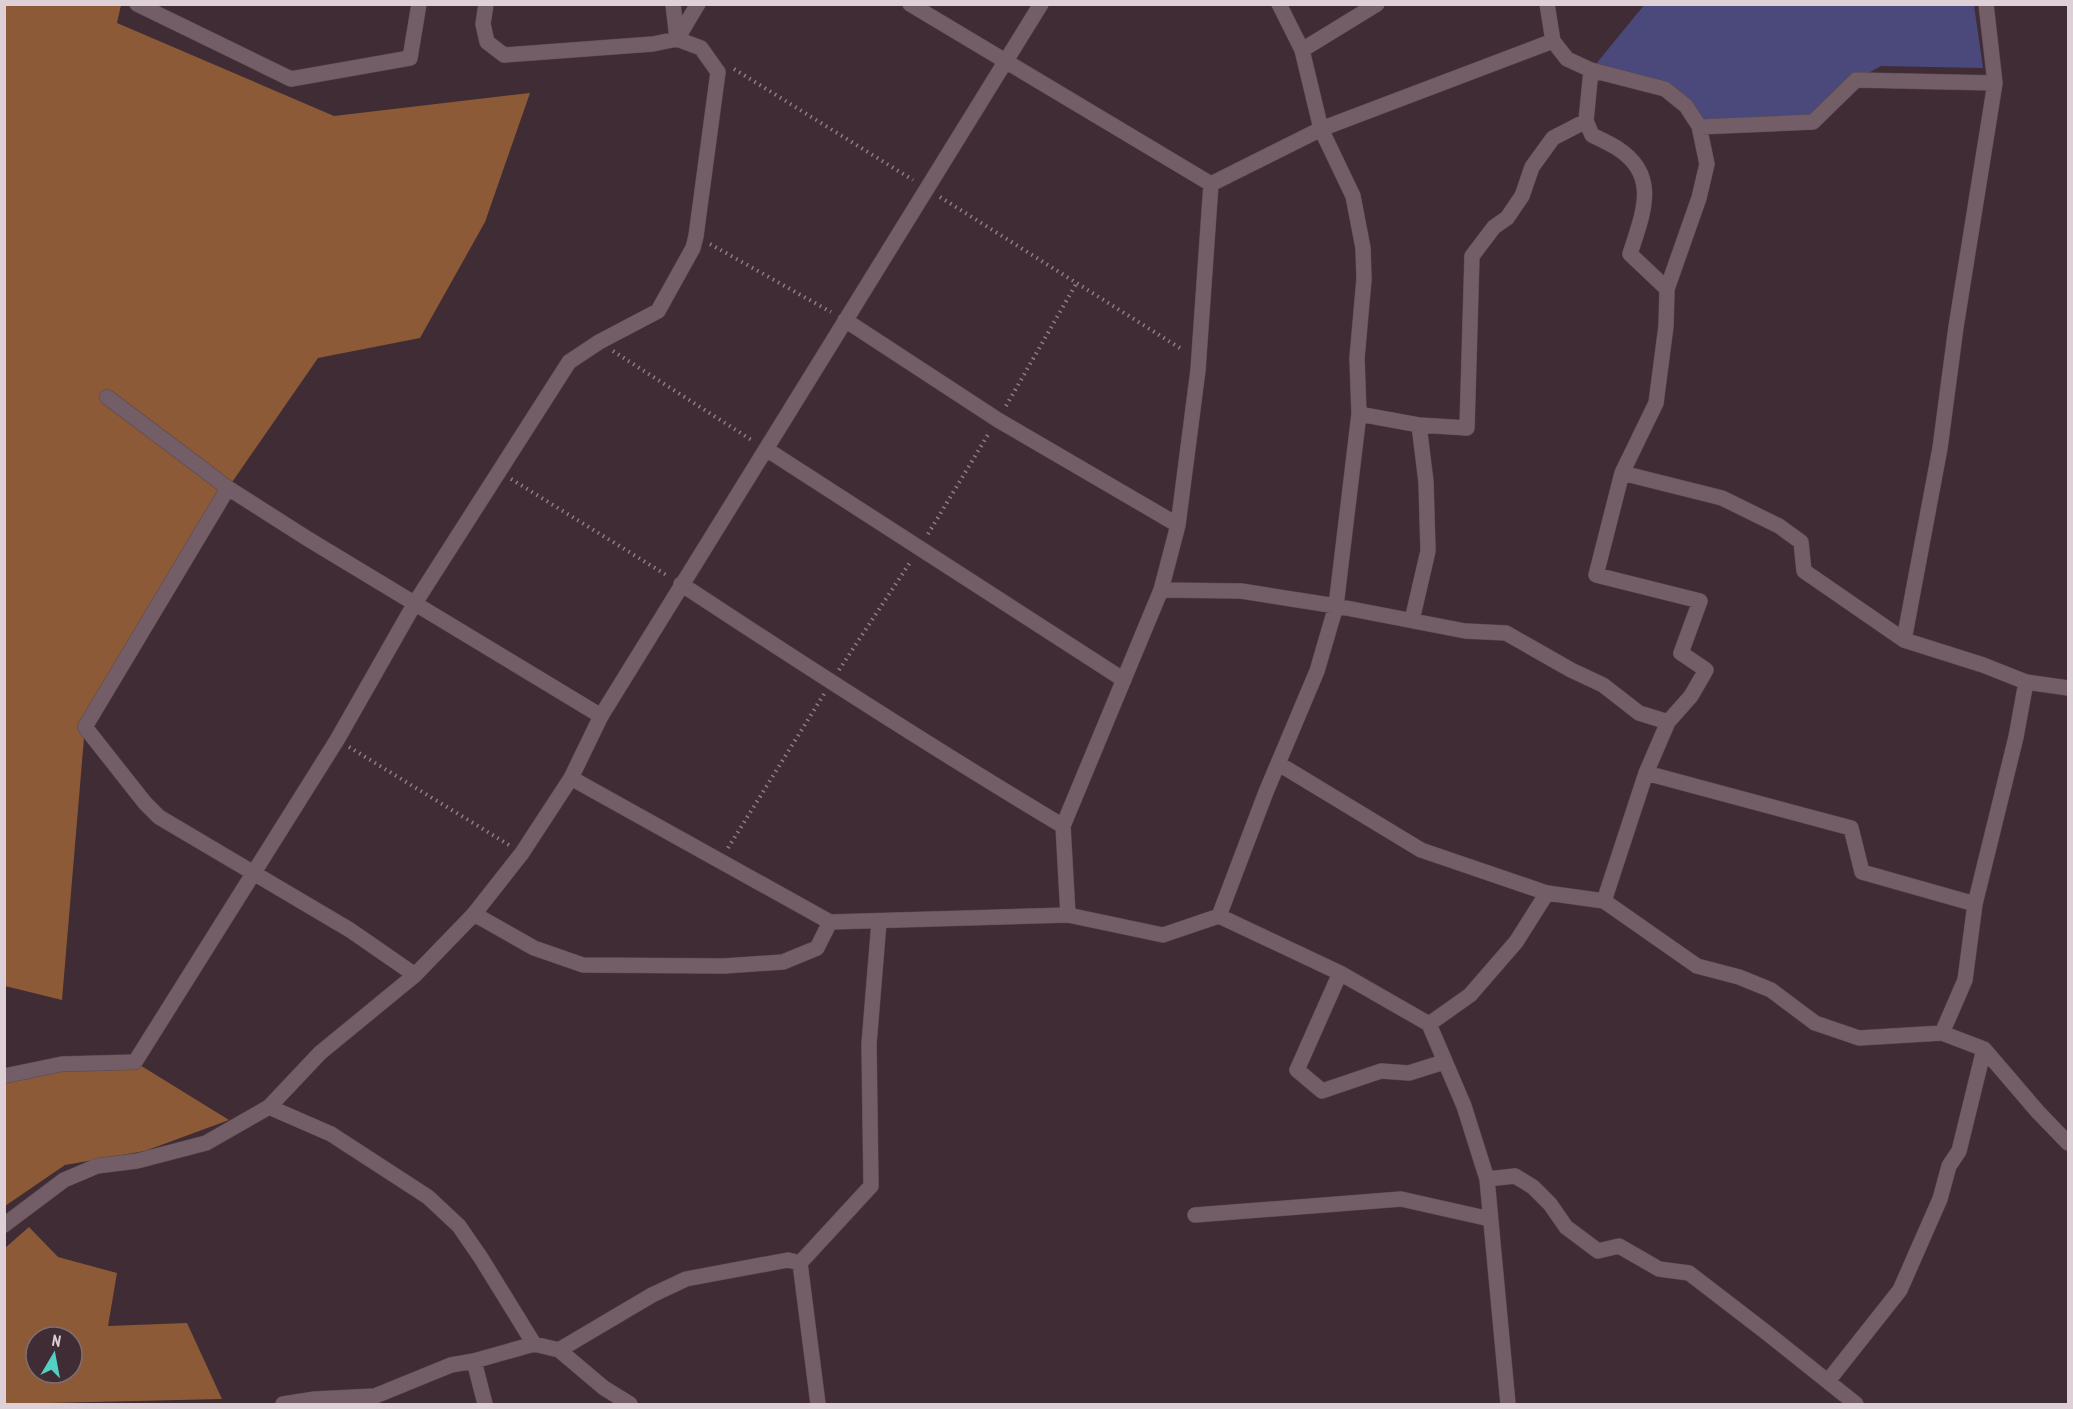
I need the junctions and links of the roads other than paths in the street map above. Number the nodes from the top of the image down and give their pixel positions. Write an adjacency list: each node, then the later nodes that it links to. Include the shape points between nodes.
1 (137, 4): 2 (street, via 291,79 410,58)
2 (419, 4)
3 (486, 4): 12 (street, via 483,24 487,42 504,55)
4 (673, 4): 12 (street)
5 (698, 4): 12 (street)
6 (910, 4): 15 (street)
7 (1041, 4): 15 (street)
8 (1279, 4): 14 (street)
9 (1377, 4): 14 (street)
10 (1547, 4): 13 (street)
11 (1986, 4): 17 (street)
12 (677, 39): 33 (street, via 701,48 718,72 693,248 658,311 568,363)
13 (1553, 41): 16 (street, via 1568,59); 20 (street)
14 (1302, 50): 20 (street)
15 (1005, 60): 21 (street); 23 (street)
16 (1591, 70): 18 (street); 19 (street, via 1665,89 1686,106)
17 (1995, 83): 19 (street, via 1856,80 1814,122); 36 (street, via 1940,448)
18 (1586, 121): 22 (street, via 1592,135 1619,149 1639,169 1645,206 1630,254); 26 (street, via 1553,138 1532,167 1522,196 1507,218 1494,227 1472,256 1467,428)
19 (1699, 127): 22 (street, via 1707,164)
20 (1321, 129): 21 (street); 25 (street, via 1353,196 1363,248 1357,358)
21 (1211, 184): 30 (street, via 1199,359)
22 (1667, 289): 28 (street, via 1656,403)
23 (845, 320): 27 (street); 30 (street, via 998,420)
24 (107, 397): 29 (street)
25 (1359, 414): 26 (street); 34 (street)
26 (1419, 425): 35 (street, via 1428,551)
27 (766, 449): 31 (street); 37 (street)
28 (1622, 473): 36 (street, via 1722,498 1779,526 1801,542 1804,571); 41 (street, via 1596,575 1700,601 1681,652 1706,670 1691,696)
29 (228, 488): 33 (street); 46 (street, via 85,727 159,817)
30 (1178, 525): 32 (street)
31 (681, 584): 40 (street); 45 (street, via 831,683)
32 (1161, 590): 34 (street, via 1241,591); 37 (street)
33 (415, 603): 40 (street); 46 (street, via 337,740)
34 (1336, 606): 35 (street); 42 (street, via 1317,671)
35 (1412, 620): 41 (street, via 1465,631 1506,633 1603,685 1639,713)
36 (1904, 640): 38 (street)
37 (1124, 680): 45 (street)
38 (2026, 682): 39 (street); 49 (street)
39 (2068, 688)
40 (601, 716): 44 (street)
41 (1668, 722): 43 (street)
42 (1280, 764): 47 (street, via 1421,850); 52 (street)
43 (1646, 773): 48 (street); 49 (street, via 1851,828 1862,872)
44 (571, 778): 50 (street, via 522,853); 53 (street)
45 (1063, 826): 51 (street)
46 (254, 872): 56 (street); 61 (street, via 135,1062 62,1064)
47 (1547, 893): 48 (street); 57 (street, via 1516,942 1470,995)
48 (1604, 901): 58 (street, via 1697,966 1771,990 1815,1023 1859,1038)
49 (1975, 904): 58 (street, via 1965,980)
50 (474, 914): 53 (street, via 534,948 583,965 724,966 783,962 817,948); 56 (street)
51 (1068, 915): 52 (street, via 1163,935); 54 (street)
52 (1219, 916): 55 (street)
53 (830, 922): 54 (street)
54 (879, 922): 68 (street, via 869,1044 871,1186)
55 (1340, 973): 57 (street); 60 (street, via 1297,1070 1322,1091 1381,1071 1409,1073)
56 (415, 975): 62 (street, via 321,1053)
57 (1429, 1024): 60 (street)
58 (1942, 1033): 59 (street)
59 (1984, 1049): 63 (street); 72 (street, via 1959,1150 1949,1166 1940,1199 1900,1290)
60 (1444, 1062): 64 (street, via 1464,1106)
61 (4, 1076)
62 (269, 1107): 67 (street, via 206,1143 137,1161 97,1166 64,1180); 69 (street, via 331,1134 428,1197 459,1226)
63 (2068, 1143)
64 (1487, 1179): 66 (street); 72 (street, via 1515,1176 1533,1187 1566,1227 1598,1251 1619,1245 1659,1269 1689,1273)
65 (1195, 1215): 66 (street, via 1401,1199)
66 (1490, 1219): 78 (street)
67 (4, 1225)
68 (800, 1263): 70 (street, via 788,1260 686,1279); 77 (street)
69 (534, 1344): 70 (street); 71 (street)
70 (559, 1350): 76 (street, via 604,1388)
71 (474, 1361): 73 (street, via 451,1365); 75 (street)
72 (1828, 1382): 79 (street)
73 (375, 1400): 74 (street, via 315,1399)
74 (283, 1404)
75 (485, 1404)
76 (630, 1404)
77 (818, 1404)
78 (1508, 1404)
79 (1856, 1404)

